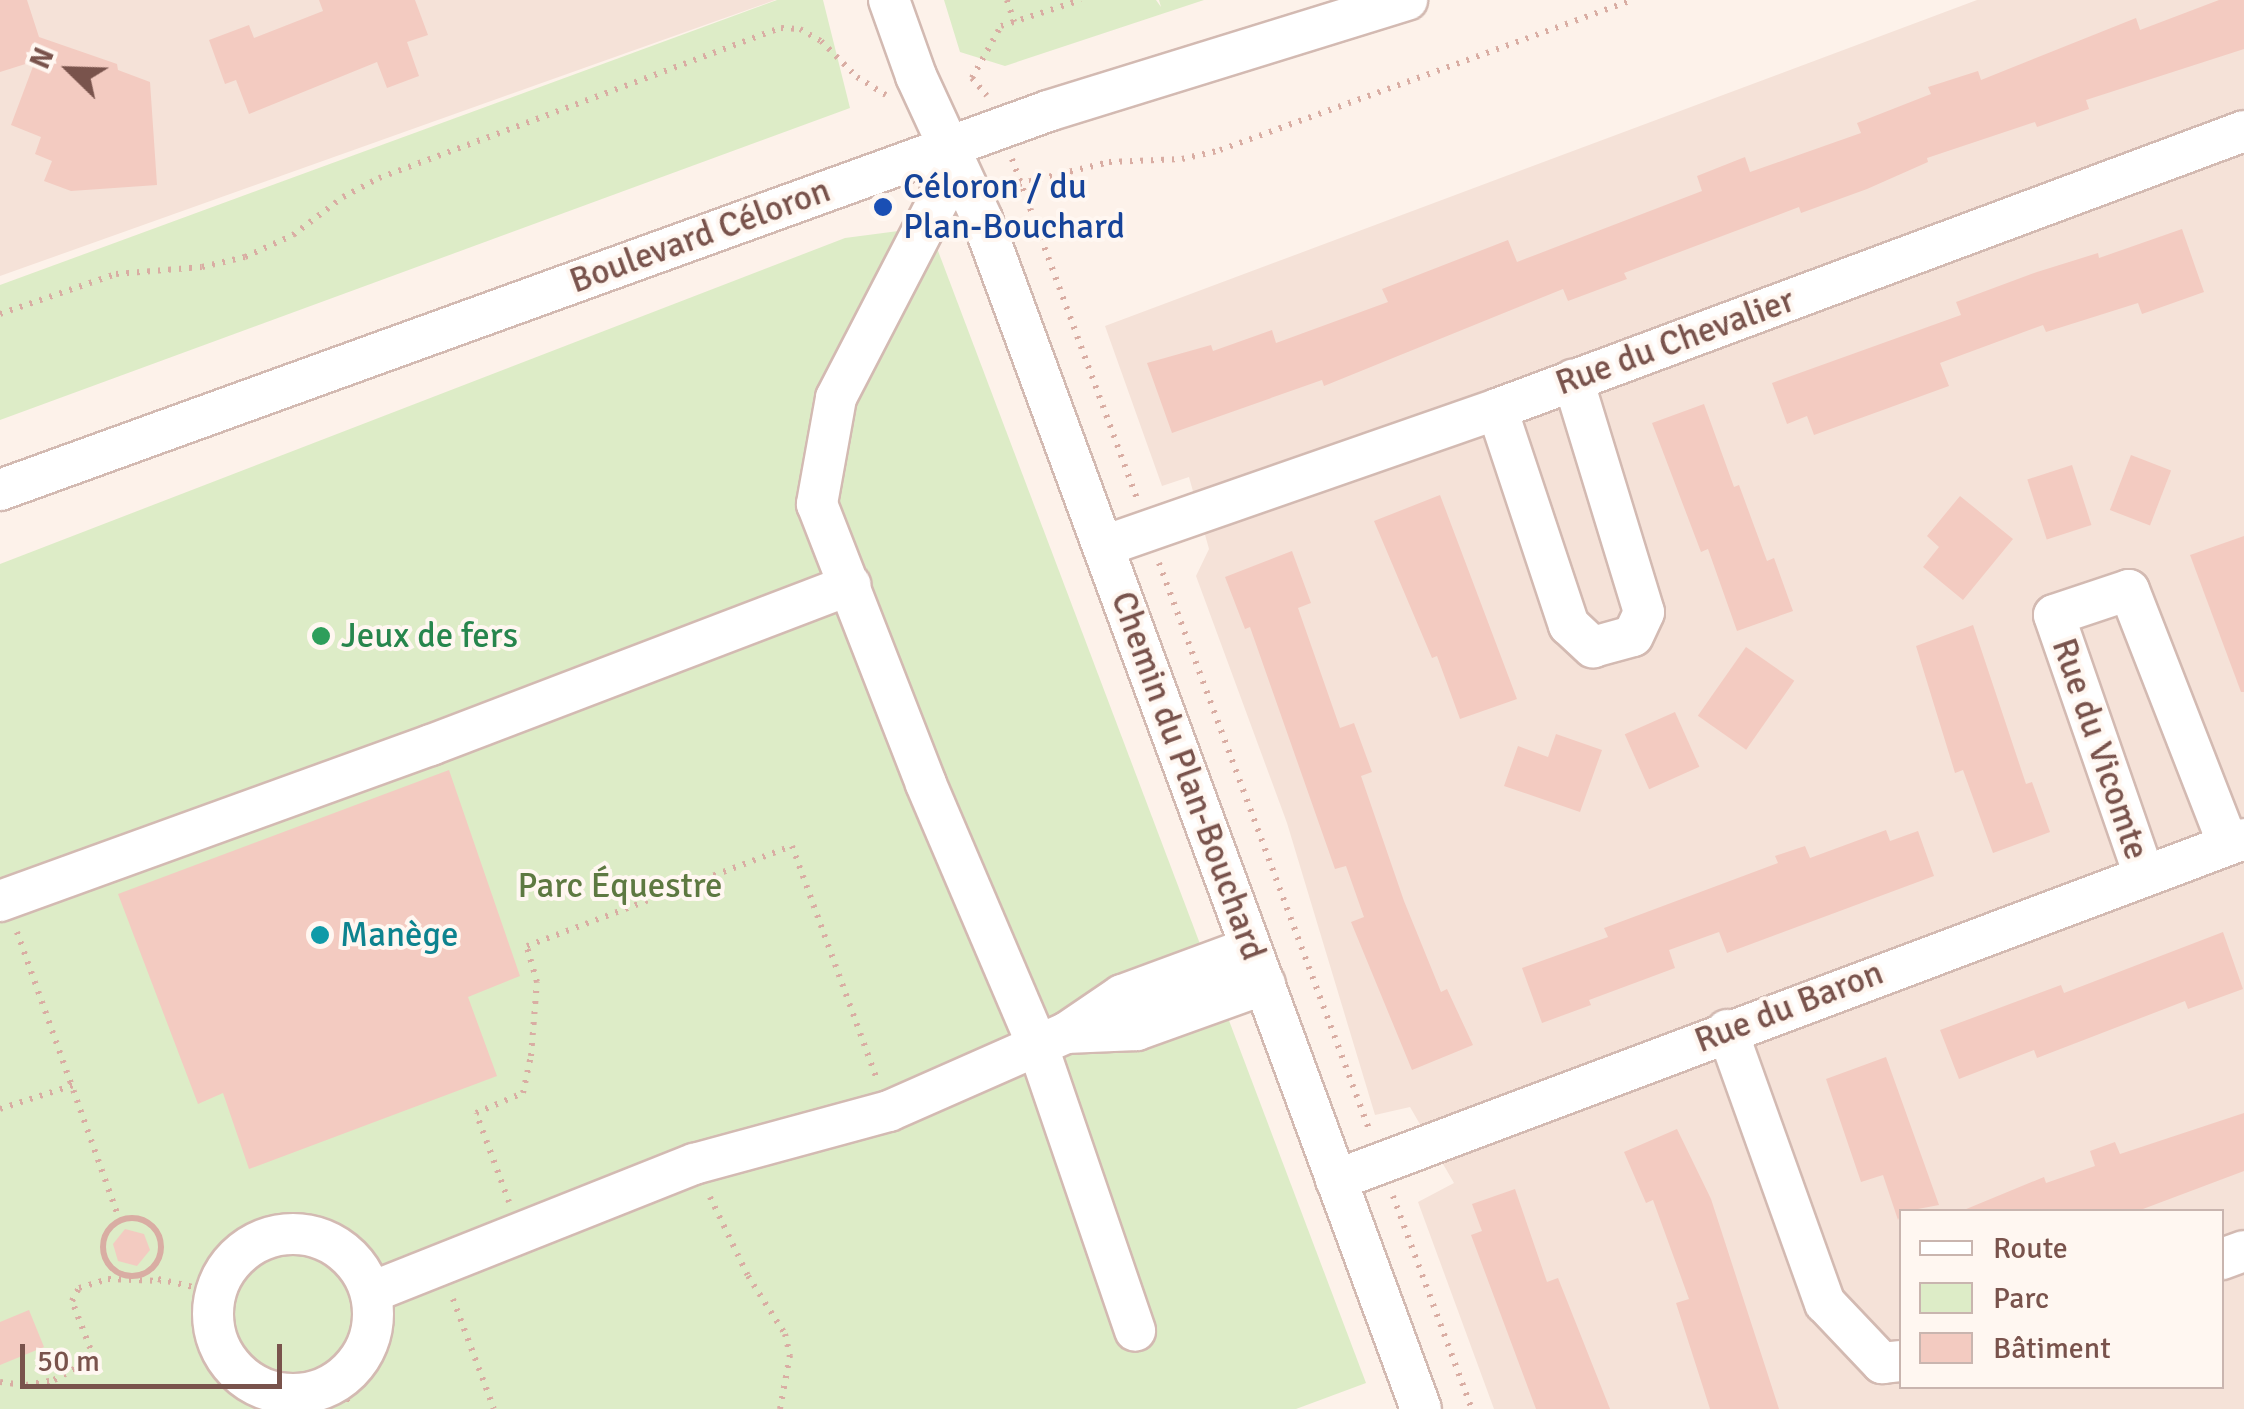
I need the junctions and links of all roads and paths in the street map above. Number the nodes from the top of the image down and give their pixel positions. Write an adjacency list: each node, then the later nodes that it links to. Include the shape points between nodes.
1 (888, 0): 10 (street, Chemin du Plan-Bouchard)
2 (1007, 0): 6 (path)
3 (1080, 0): 6 (path)
4 (1407, 0): 10 (street, Boulevard Céloron)
5 (1633, 0): 12 (path, via 1220,150 1182,160 1108,162)
6 (1014, 22): 8 (path, via 1001,26 972,78)
7 (895, 96): 13 (path, via 870,88 809,33 781,28 379,178 293,235 245,257 116,274)
8 (987, 96)
9 (2244, 131): 14 (street, Rue du Chevalier)
10 (948, 146): 16 (street, Boulevard Céloron); 18 (street, Chemin du Plan-Bouchard, via 982,219); 20 (street, via 928,224 836,398 817,504)
11 (1016, 169): 12 (path)
12 (1020, 184): 17 (path)
13 (0, 314)
14 (1573, 380): 15 (street, Rue du Chevalier); 15 (street, via 1644,612 1633,636 1593,647 1569,625)
15 (1497, 409): 18 (street, Rue du Chevalier)
16 (0, 490)
17 (1136, 496)
18 (1104, 546): 24 (street, Chemin du Plan-Bouchard)
19 (1159, 565): 30 (path, Chemin du Plan-Bouchard)
20 (850, 585): 23 (street); 26 (street, via 926,784)
21 (2236, 841): 22 (street, Rue du Baron); 22 (street, Rue du Vicomte, via 2129,590 2054,615)
22 (2144, 875): 25 (street, Rue du Baron)
23 (3, 900): 27 (path)
24 (1257, 966): 26 (street, via 1136,1030); 32 (street, Chemin du Plan-Bouchard)
25 (1727, 1030): 32 (street, Rue du Baron); 42 (street, via 1825,1302 1882,1363)
26 (1052, 1039): 29 (street); 41 (street)
27 (74, 1084): 28 (path); 34 (path)
28 (0, 1109)
29 (889, 1111): 31 (street); 35 (path, via 792,846 526,946 537,982 522,1092 476,1113)
30 (1368, 1126)
31 (694, 1164): 35 (street); 47 (path, via 748,1276 786,1334 790,1355)
32 (1336, 1180): 48 (street, Chemin du Plan-Bouchard)
33 (1393, 1196): 49 (path)
34 (120, 1222): 37 (path, via 106,1234 105,1260 119,1274); 37 (path, via 143,1220 158,1235 158,1260)
35 (520, 1231): 36 (street)
36 (440, 1266): 40 (street); 46 (path)
37 (142, 1274): 38 (path)
38 (162, 1281): 39 (path); 43 (path, via 108,1279 79,1288 72,1301 94,1358 54,1380)
39 (215, 1292): 40 (street, via 245,1249 294,1232 343,1250); 44 (street, via 216,1340)
40 (372, 1292): 45 (street, via 370,1340)
41 (1135, 1331)
42 (1899, 1361)
43 (0, 1382)
44 (238, 1394): 45 (street)
45 (346, 1394)
46 (494, 1409)
47 (780, 1409)
48 (1420, 1409)
49 (1472, 1409)

